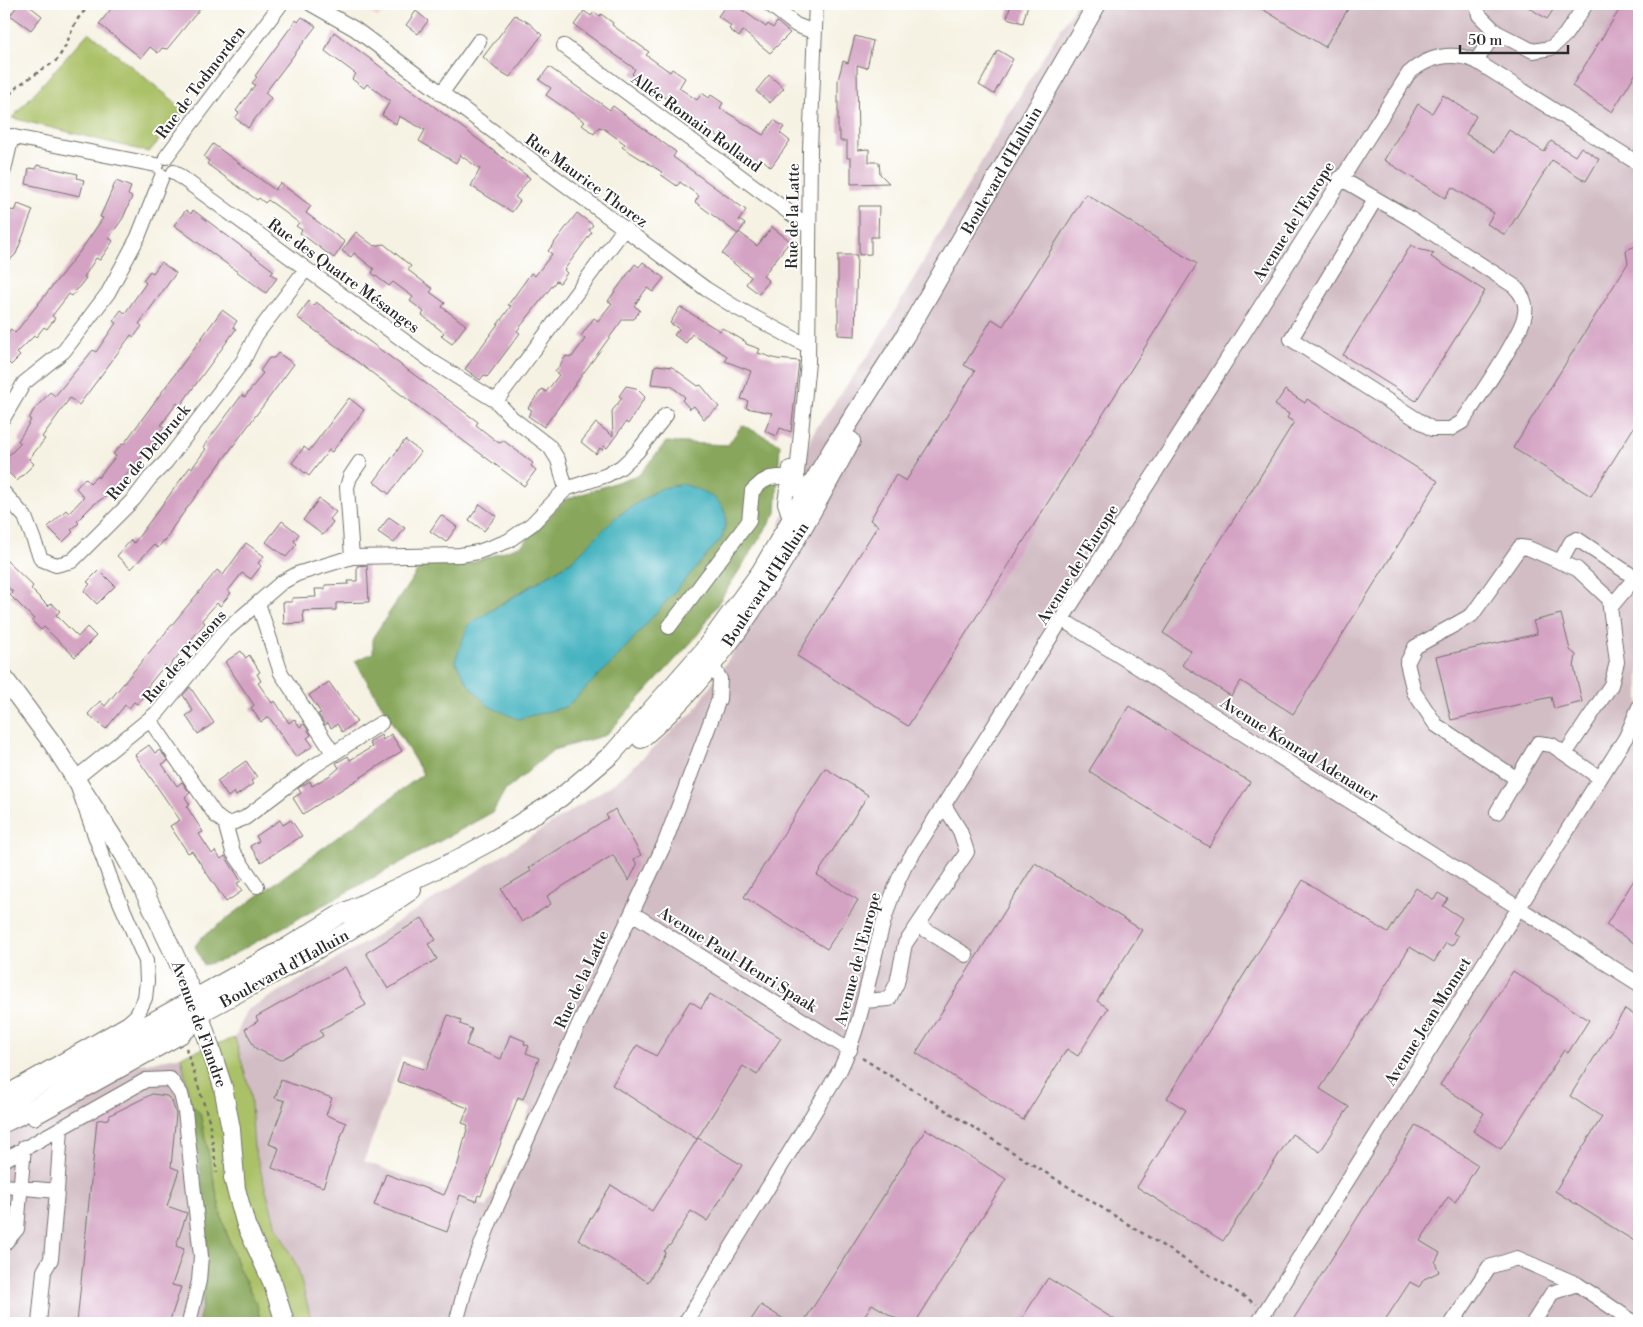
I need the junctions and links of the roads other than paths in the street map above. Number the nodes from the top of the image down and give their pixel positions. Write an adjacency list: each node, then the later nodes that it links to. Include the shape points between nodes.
1 (281, 4): 18 (street, Rue de Todmorden)
2 (311, 4): 9 (street, Rue Maurice Thorez)
3 (326, 4): 9 (street, Rue Maurice Thorez)
4 (768, 4): 10 (street, via 796,25)
5 (816, 4): 10 (street, Rue de la Latte)
6 (1097, 4): 34 (main road, Boulevard d'Halluin, via 905,336 877,393)
7 (1477, 4): 11 (street, via 1479,15)
8 (1586, 4): 11 (street, via 1566,35 1552,48 1534,50)
9 (355, 28): 15 (street, Rue Maurice Thorez)
10 (814, 32): 22 (street, Rue de la Latte)
11 (1496, 32): 14 (street)
12 (480, 41): 15 (street)
13 (564, 46): 22 (street, Allée Romain Rolland)
14 (1476, 61): 17 (street, Avenue de l'Europe); 20 (street, Avenue de l'Europe, via 1459,56 1440,56 1423,62 1408,73)
15 (441, 94): 23 (street, Rue Maurice Thorez)
16 (8, 135): 18 (street); 19 (street)
17 (1639, 164)
18 (165, 168): 24 (street, Rue des Quatre Mésanges); 28 (street, Rue de Todmorden, via 138,238 108,293 64,351 24,384)
19 (4, 170)
20 (1340, 178): 21 (street); 40 (street, Avenue de l'Europe)
21 (1375, 200): 21 (street, via 1409,218 1514,286 1524,298 1525,313 1519,330 1462,422 1450,429 1432,429 1291,339)
22 (809, 227): 25 (street, Rue de la Latte)
23 (624, 229): 25 (street, Rue Maurice Thorez, via 719,297); 26 (street)
24 (306, 269): 26 (street, Rue des Quatre Mésanges, via 432,362); 33 (street, Rue de Delbruck, via 256,335 243,361 166,462 134,499 72,560 56,565 42,559 25,518)
25 (808, 346): 29 (street, Rue de la Latte)
26 (496, 401): 32 (street, Rue des Quatre Mésanges, via 512,418 550,447 558,460)
27 (666, 415): 32 (street, Rue des Pinsons, via 621,467)
28 (4, 417)
29 (802, 429): 31 (street, Rue de la Latte); 34 (street, Rue de la Latte, via 798,489)
30 (360, 462): 36 (street, via 347,487)
31 (788, 476): 35 (street, Rue de la Latte, via 785,503); 41 (street, via 770,478 752,491 749,521)
32 (566, 489): 36 (street, Rue des Pinsons, via 517,536 478,552)
33 (4, 493)
34 (807, 505): 35 (main road, Boulevard d'Halluin)
35 (794, 527): 42 (main road, Boulevard d'Halluin, via 756,603)
36 (352, 557): 38 (street, Rue des Pinsons, via 297,574)
37 (1560, 562): 39 (street, via 1576,569 1609,599); 39 (street, via 1571,542 1577,539 1631,575 1634,579); 53 (street, via 1528,548 1520,548 1472,615 1415,647 1407,663 1414,692 1436,725)
38 (258, 603): 45 (street, Rue des Pinsons, via 219,638); 49 (street, via 281,673)
39 (1610, 608): 50 (street, via 1617,662 1612,685)
40 (1063, 620): 54 (street, Avenue de l'Europe); 58 (street, Avenue Konrad Adenauer)
41 (669, 627)
42 (708, 657): 59 (street, Rue de la Latte, via 720,679 719,699 670,831); 64 (main road, Boulevard d'Halluin, via 644,736 606,767 517,826 454,861 354,907 289,946)
43 (4, 678): 52 (main road, Avenue de Flandre)
44 (1639, 707): 48 (street, Avenue Jean Monnet)
45 (150, 720): 52 (street, Rue des Pinsons); 56 (street, via 216,816)
46 (1639, 721): 48 (street, Avenue Jean Monnet)
47 (382, 724): 49 (street)
48 (1626, 737): 51 (street, Avenue Jean Monnet)
49 (333, 753): 56 (street, via 246,818)
50 (1564, 754): 51 (street); 53 (street, via 1552,745 1538,743)
51 (1600, 778): 58 (street, Avenue Jean Monnet)
52 (76, 779): 64 (main road, Avenue de Flandre, via 137,876); 66 (street, via 113,886 148,971 146,991 137,1014)
53 (1517, 779): 55 (street)
54 (944, 804): 60 (street, via 960,831 967,852); 63 (street, Avenue de l'Europe, via 894,889)
55 (1497, 812)
56 (225, 823): 57 (street, via 233,852)
57 (257, 886)
58 (1518, 908): 62 (street, Avenue Konrad Adenauer); 85 (street, Avenue Jean Monnet)
59 (632, 913): 67 (street, Avenue Paul-Henri Spaak); 83 (street, Rue de la Latte, via 494,1213 470,1271)
60 (918, 925): 61 (street); 63 (street, via 906,944 897,983 889,999)
61 (966, 955)
62 (1639, 984)
63 (864, 1001): 67 (street, Avenue de l'Europe)
64 (192, 1012): 65 (main road, Boulevard d'Halluin); 70 (main road, Boulevard d'Halluin, via 48,1102); 72 (street, via 182,1036 34,1118); 82 (main road, Avenue de Flandre, via 226,1099 236,1190 246,1225 273,1284)
65 (152, 1021): 66 (street); 69 (main road, Boulevard d'Halluin)
66 (110, 1033): 68 (street)
67 (850, 1050): 84 (street, Avenue de l'Europe, via 835,1080)
68 (4, 1094)
69 (4, 1104)
70 (4, 1123)
71 (61, 1128): 73 (street); 77 (street); 81 (street, via 146,1080 170,1079 181,1094 201,1256 199,1281)
72 (4, 1131)
73 (24, 1147): 74 (street); 76 (street)
74 (4, 1160)
75 (4, 1186): 76 (street)
76 (21, 1187): 77 (street); 78 (street, via 18,1229)
77 (57, 1191): 80 (street, via 51,1259 44,1271)
78 (4, 1244)
79 (1577, 1284): 86 (street, via 1517,1258 1489,1267); 87 (street, via 1552,1293); 88 (street)
80 (39, 1323)
81 (188, 1323)
82 (285, 1323)
83 (456, 1323)
84 (685, 1323)
85 (1258, 1323)
86 (1452, 1323)
87 (1533, 1323)
88 (1635, 1323)

